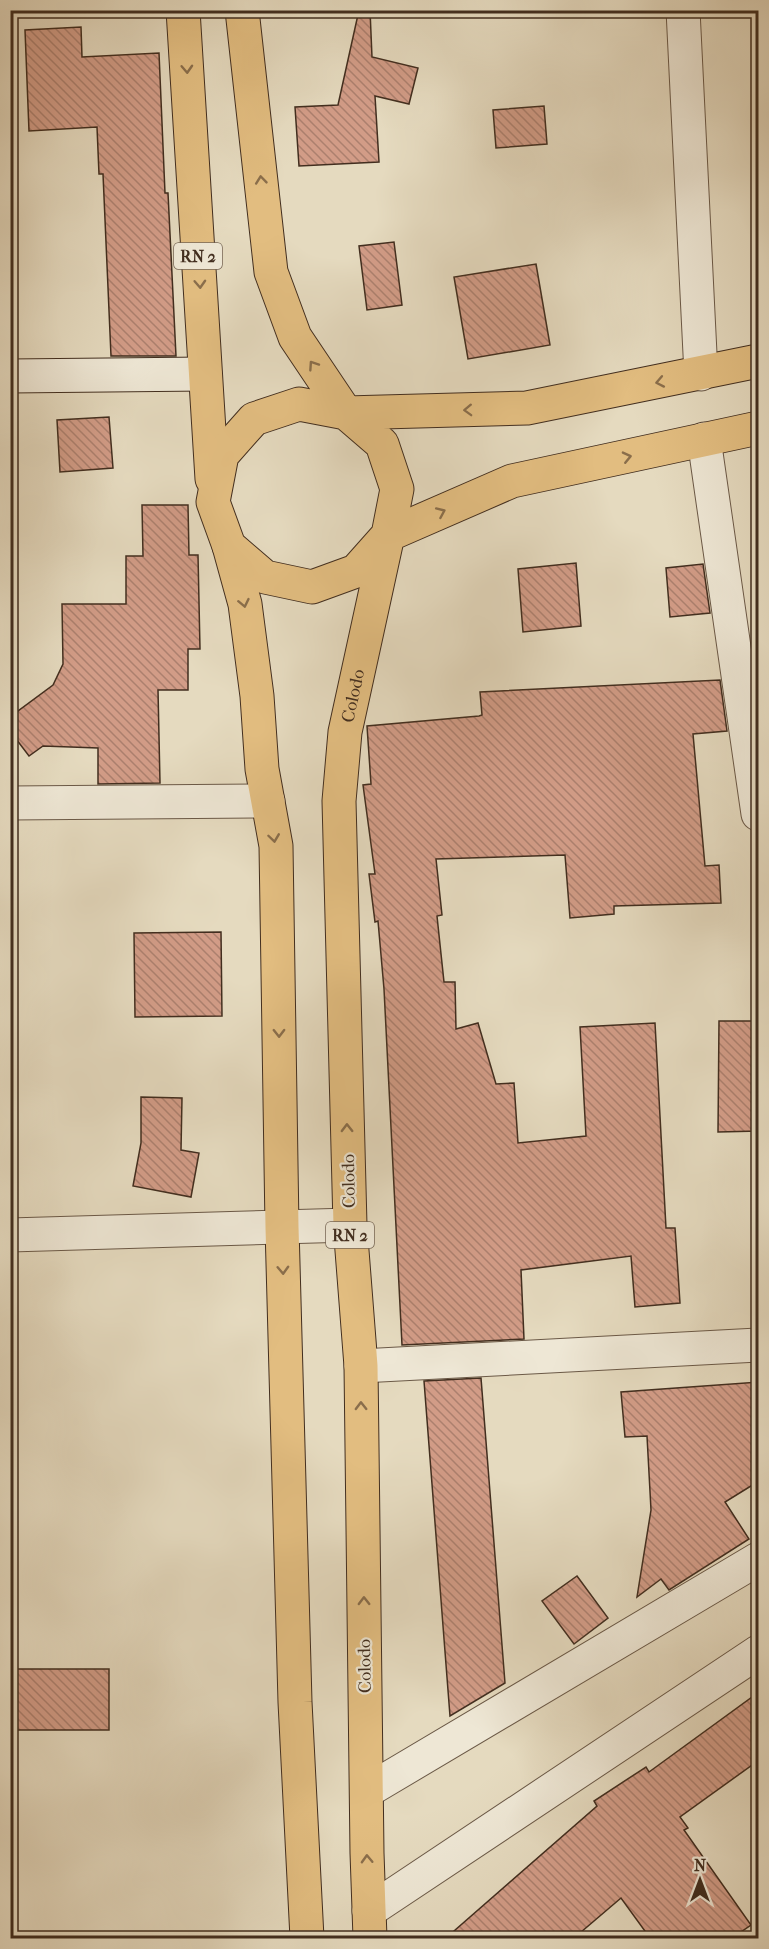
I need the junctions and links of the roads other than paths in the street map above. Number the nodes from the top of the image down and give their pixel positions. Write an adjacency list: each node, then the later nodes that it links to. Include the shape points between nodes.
1 (183, 10): 5 (main road, RN 2, one-way to 5)
2 (242, 10): 8 (main road, one-way to 2, via 295,337 271,272)
3 (683, 10): 6 (street)
4 (759, 361): 6 (main road)
5 (205, 374): 7 (street); 11 (main road, RN 2)
6 (701, 374): 8 (main road, one-way to 8, via 527,408)
7 (10, 376)
8 (346, 413): 11 (main road, via 299,404 254,419 222,455); 12 (main road, via 382,444 390,467 397,489)
9 (759, 428): 10 (main road)
10 (704, 439): 12 (main road, one-way to 10, via 512,481); 16 (street)
11 (213, 502): 13 (main road)
12 (388, 536): 13 (main road, via 356,571 312,587 265,577); 17 (main road, Colodo / RN 2, one-way to 12, via 339,801 345,732)
13 (229, 546): 14 (main road, one-way to 14, via 245,604)
14 (268, 801): 15 (street); 18 (main road, one-way to 18, via 276,846)
15 (10, 803)
16 (759, 814)
17 (350, 1224): 18 (street); 21 (main road, Colodo / RN 2)
18 (282, 1227): 19 (street); 26 (main road, one-way to 26, via 295,1690)
19 (10, 1235)
20 (759, 1345): 21 (street)
21 (361, 1366): 24 (main road, Colodo / RN 2, one-way to 21)
22 (759, 1559): 24 (street)
23 (759, 1652): 25 (street)
24 (367, 1791): 25 (main road, Colodo / RN 2, one-way to 24)
25 (369, 1924)
26 (307, 1938)

